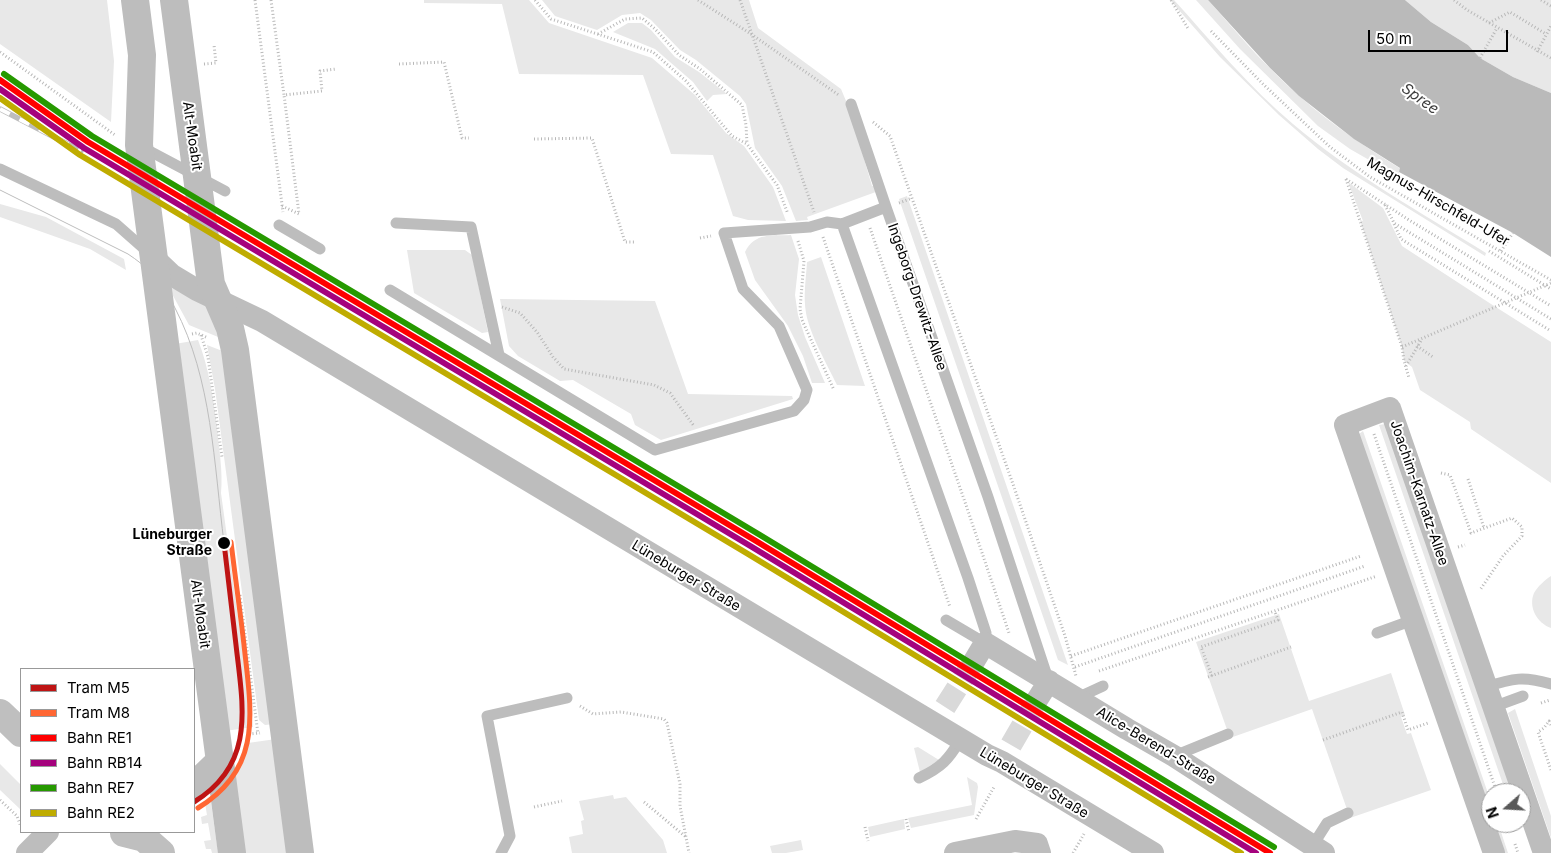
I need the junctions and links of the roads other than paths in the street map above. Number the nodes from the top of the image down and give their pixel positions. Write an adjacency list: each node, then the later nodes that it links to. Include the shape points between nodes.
1 (135, 0): 4 (street, Alt-Moabit, via 142,55)
2 (174, 0): 6 (street, Alt-Moabit)
3 (851, 104): 8 (lane)
4 (127, 140): 6 (lane); 13 (street, Alt-Moabit)
5 (0, 170): 13 (lane, via 116,224)
6 (198, 176): 7 (lane); 15 (street, Alt-Moabit, via 212,284)
7 (225, 190)
8 (886, 208): 10 (lane, Ingeborg-Drewitz-Allee); 22 (lane, Ingeborg-Drewitz-Allee)
9 (396, 223): 16 (lane, via 471,227)
10 (842, 224): 16 (lane, Ingeborg-Drewitz-Allee, via 827,222 724,233 743,288 779,326 807,390 804,400 794,411 655,450); 20 (lane, via 968,578 986,633)
11 (282, 227): 12 (lane)
12 (320, 249)
13 (153, 257): 15 (street, via 172,275); 35 (street, Alt-Moabit)
14 (390, 290): 16 (lane)
15 (219, 301): 33 (street, Lüneburger Straße, via 262,321 812,651 940,715); 46 (street, Alt-Moabit, via 235,350)
16 (499, 355)
17 (946, 620): 20 (lane)
18 (1413, 620): 19 (lane); 27 (street, Joachim-Karnatz-Allee, via 1345,425 1390,408); 50 (street, Joachim-Karnatz-Allee)
19 (1377, 633)
20 (985, 643): 21 (street); 22 (street, Alice-Berend-Straße)
21 (973, 663)
22 (1049, 681): 25 (street, Alice-Berend-Straße); 29 (street)
23 (1551, 684): 27 (lane, via 1509,679)
24 (1103, 686): 25 (lane)
25 (1077, 688): 34 (street, Alice-Berend-Straße)
26 (1524, 696): 27 (lane)
27 (1490, 697): 51 (street, Joachim-Karnatz-Allee)
28 (567, 698): 47 (lane, via 487,716 510,836)
29 (1037, 700)
30 (0, 713): 31 (main road)
31 (20, 733)
32 (1228, 734): 34 (lane)
33 (961, 739): 36 (lane, via 937,769); 49 (street, Lüneburger Straße, via 1006,754)
34 (1174, 756): 42 (street, Alice-Berend-Straße)
35 (220, 760): 37 (street); 45 (street, Alt-Moabit)
36 (920, 778)
37 (195, 785)
38 (1348, 813): 42 (lane, via 1327,823)
39 (47, 833): 43 (street)
40 (127, 839): 44 (main road, via 144,838)
41 (1038, 849): 48 (street, via 1015,841)
42 (1318, 849)
43 (27, 853)
44 (162, 853)
45 (232, 853)
46 (300, 853)
47 (501, 853)
48 (955, 853)
49 (1153, 853)
50 (1494, 853)
51 (1544, 853)

